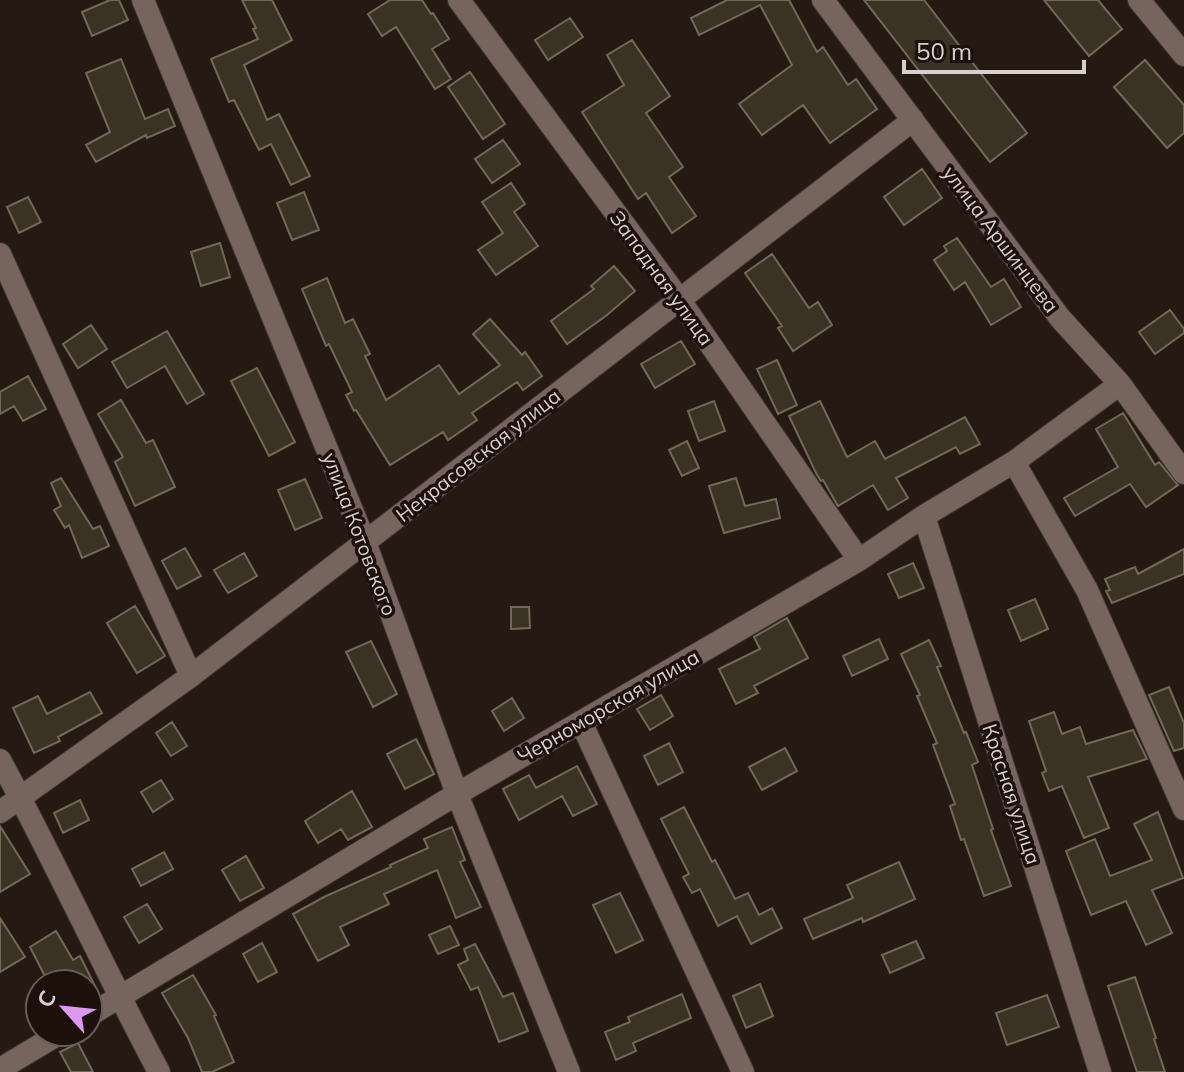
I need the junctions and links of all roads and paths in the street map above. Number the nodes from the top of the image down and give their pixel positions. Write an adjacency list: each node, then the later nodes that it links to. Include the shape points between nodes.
1 (143, 0): 13 (street, улица Котовского)
2 (459, 0): 8 (street, Западная улица)
3 (823, 0): 6 (street, улица Аршинцева)
4 (1139, 0): 5 (street)
5 (1184, 55)
6 (913, 120): 8 (street, Некрасовская улица); 9 (street, улица Аршинцева, via 1060,318)
7 (0, 254): 15 (street)
8 (679, 299): 13 (street, Некрасовская улица); 14 (street, Западная улица)
9 (1120, 384): 10 (street, Черноморская улица); 11 (street, улица Аршинцева)
10 (1014, 462): 12 (street, Черноморская улица); 20 (street, via 1087,590)
11 (1184, 473)
12 (924, 516): 14 (street, Черноморская улица); 29 (street, Красная улица)
13 (365, 542): 15 (street, Некрасовская улица); 18 (street, улица Котовского)
14 (859, 560): 16 (street, Черноморская улица)
15 (191, 676): 19 (street, Некрасовская улица)
16 (581, 722): 18 (street, Черноморская улица); 28 (street)
17 (0, 760): 19 (street)
18 (457, 794): 22 (street, Черноморская улица); 27 (street, улица Котовского)
19 (20, 797): 21 (street, Некрасовская улица); 22 (street)
20 (1184, 809)
21 (0, 812)
22 (119, 998): 23 (street, Черноморская улица); 26 (street)
23 (104, 1007)
24 (35, 1048): 25 (street)
25 (0, 1069)
26 (159, 1072)
27 (569, 1072)
28 (743, 1072)
29 (1100, 1072)

